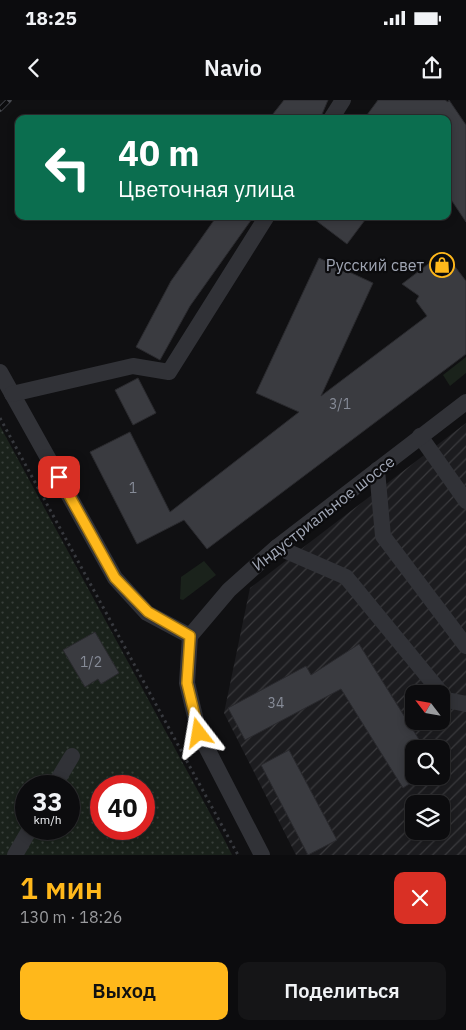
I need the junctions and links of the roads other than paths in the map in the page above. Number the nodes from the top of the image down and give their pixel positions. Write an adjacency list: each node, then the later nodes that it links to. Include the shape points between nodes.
1 (343, 100): 2 (street)
2 (334, 115)
3 (264, 220): 5 (street, via 169,372 133,366)
4 (0, 372): 5 (street)
5 (12, 394): 11 (street, via 115,578 148,612)
6 (466, 402): 7 (street, Индустриальное шоссе)
7 (420, 436): 8 (street, Индустриальное шоссе); 9 (street)
8 (377, 470): 10 (street, Индустриальное шоссе); 12 (street, via 383,536)
9 (466, 501)
10 (277, 547): 11 (street, Индустриальное шоссе, via 229,590); 13 (street, via 346,578 447,700)
11 (190, 636): 18 (street, via 187,683 199,733)
12 (466, 646)
13 (466, 704)
14 (72, 756): 15 (street)
15 (61, 775)
16 (24, 840): 17 (street)
17 (15, 855)
18 (262, 855)

